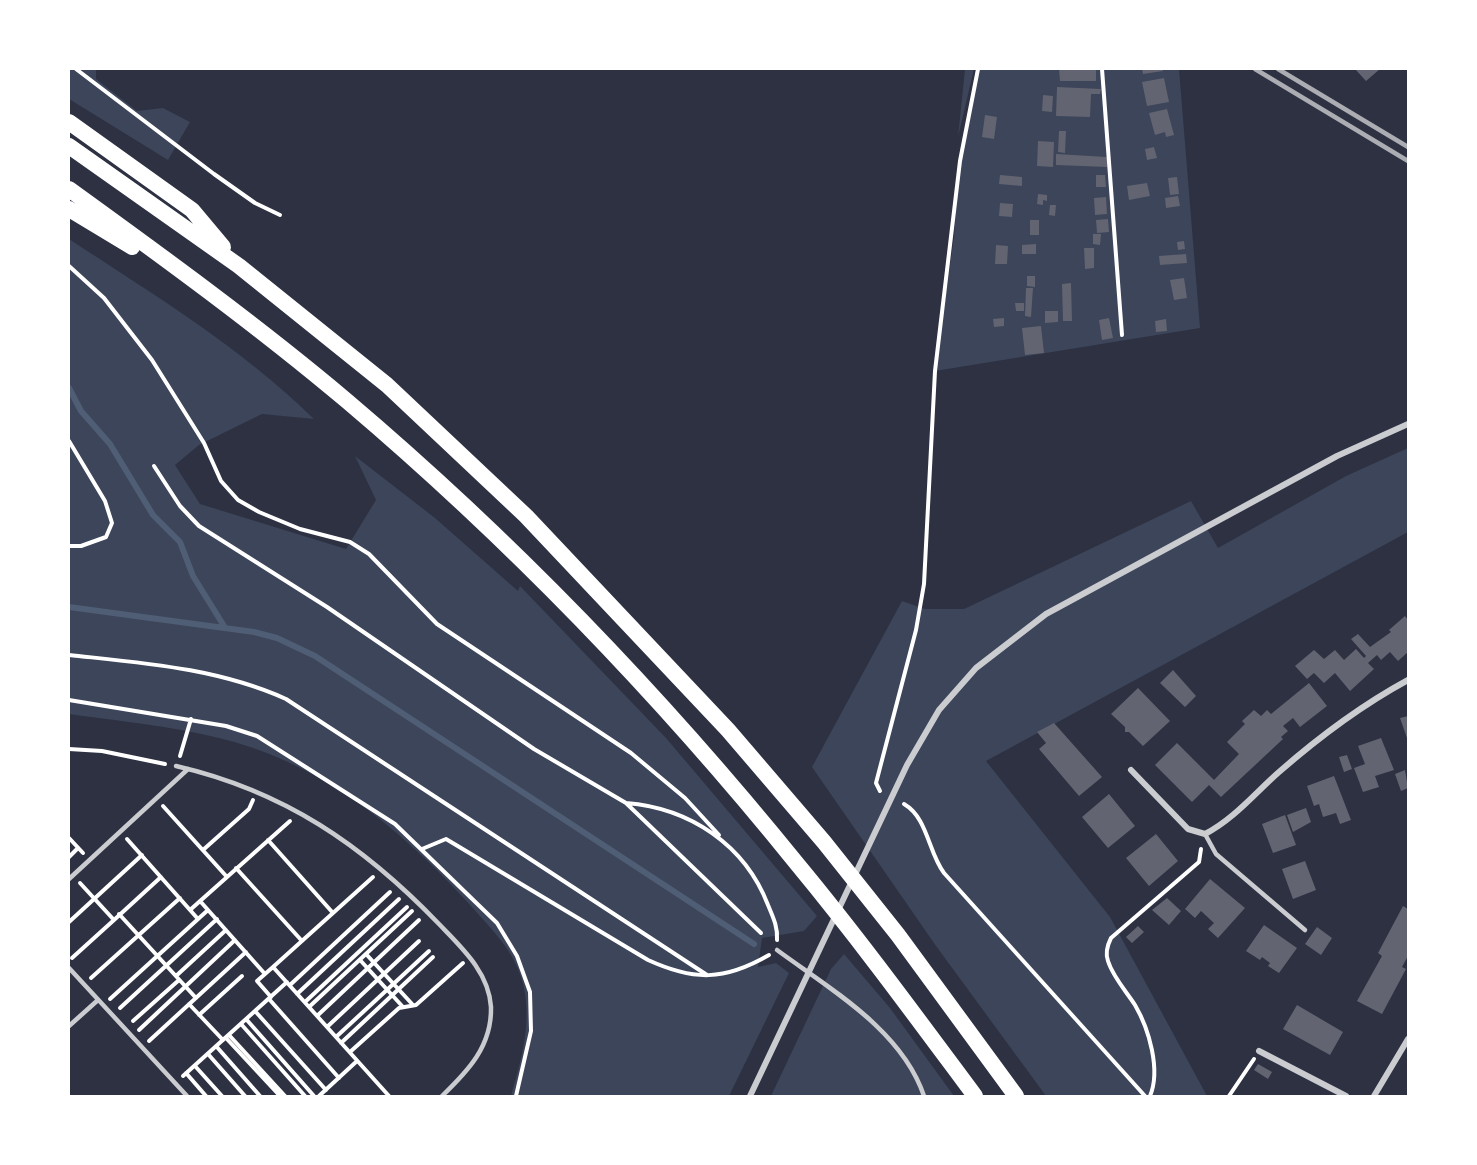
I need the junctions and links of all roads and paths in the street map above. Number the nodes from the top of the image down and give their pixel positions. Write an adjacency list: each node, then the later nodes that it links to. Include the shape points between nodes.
1 (76, 69): 8 (path, via 214,174)
2 (978, 69): 26 (path, via 960,161 935,370 924,584 916,630 876,783)
3 (1102, 69): 12 (path)
4 (69, 122): 10 (highway, via 192,210)
5 (69, 147): 10 (highway)
6 (69, 189): 11 (highway)
7 (69, 209): 11 (highway)
8 (280, 215)
9 (69, 266): 33 (path, via 104,298 152,360 204,443 221,482 238,500 300,529 350,542 369,554 437,624 631,753 685,798)
10 (239, 266): 150 (highway, via 387,384 526,516 662,657 729,730 856,882)
11 (224, 304): 149 (highway, via 346,401 456,499 635,679 798,864)
12 (1122, 335)
13 (1408, 424): 147 (street, via 1337,456 1046,614 976,668 939,710 907,765)
14 (69, 441): 16 (path, via 105,501 112,523 106,537)
15 (154, 466): 28 (path, via 180,506 199,526 327,607 534,749)
16 (69, 546)
17 (69, 655): 87 (path, via 173,667 250,682 286,699)
18 (1408, 680): 32 (street, via 1335,726 1221,825)
19 (69, 700): 20 (path)
20 (191, 719): 22 (path); 37 (path, via 257,736 395,824)
21 (69, 749): 22 (path, via 102,751)
22 (176, 766): 23 (lane)
23 (188, 769): 25 (lane); 27 (lane)
24 (1131, 770): 32 (street, via 1188,829)
25 (256, 791): 30 (lane); 38 (path, via 249,808)
26 (880, 791)
27 (156, 798): 31 (lane); 38 (path)
28 (626, 804): 33 (path, via 650,805); 65 (path)
29 (904, 804): 151 (path, via 916,813 944,873)
30 (300, 812): 35 (path); 43 (lane, via 331,830)
31 (121, 831): 39 (path); 41 (lane)
32 (1205, 834): 64 (lane, via 1216,854); 152 (path, via 1199,862 1111,938 1108,945 1108,960 1137,1009 1148,1038 1155,1074)
33 (719, 836): 62 (path, via 760,882)
34 (69, 838): 36 (path)
35 (268, 840): 42 (path); 56 (path)
36 (78, 848): 40 (path); 41 (path)
37 (422, 849): 87 (path, via 446,839 648,960 682,974); 146 (path, via 497,923 517,956 530,993 531,1031)
38 (203, 850): 46 (path)
39 (142, 855): 45 (path); 49 (path)
40 (69, 857)
41 (90, 860): 44 (lane)
42 (236, 868): 46 (path); 68 (path)
43 (381, 869): 47 (lane); 56 (path)
44 (71, 877): 49 (path)
45 (161, 877): 50 (path); 57 (path)
46 (227, 877): 51 (path)
47 (398, 885): 48 (lane); 91 (path)
48 (406, 892): 52 (lane); 97 (path)
49 (94, 898): 60 (path); 61 (path)
50 (180, 898): 53 (path); 66 (path)
51 (200, 901): 53 (path); 54 (path)
52 (417, 902): 55 (lane); 73 (path); 102 (path)
53 (190, 910): 58 (path)
54 (208, 910): 58 (path); 59 (path)
55 (428, 912): 76 (lane); 79 (path)
56 (333, 913): 68 (path)
57 (119, 914): 60 (path); 66 (path)
58 (198, 919): 74 (path)
59 (217, 919): 63 (path); 81 (path)
60 (114, 920): 77 (path)
61 (69, 921)
62 (777, 928)
63 (226, 930): 67 (path); 89 (path)
64 (1305, 930)
65 (761, 933)
66 (139, 936): 74 (path); 93 (path)
67 (236, 940): 72 (path); 94 (path)
68 (302, 941): 82 (path)
69 (420, 941): 86 (path)
70 (777, 950): 148 (lane, via 877,1024 908,1065)
71 (429, 951): 92 (path)
72 (246, 952): 85 (path); 99 (path)
73 (366, 954): 78 (path); 79 (path)
74 (158, 956): 81 (path); 104 (path)
75 (433, 957): 95 (path)
76 (469, 957): 105 (path); 145 (lane, via 484,981 491,1005 490,1020 477,1060)
77 (69, 960)
78 (360, 960): 84 (path); 106 (path)
79 (373, 962): 84 (path); 86 (path)
80 (753, 964): 87 (path, via 730,973)
81 (166, 965): 89 (path); 110 (path)
82 (273, 967): 85 (path); 91 (path)
83 (69, 968): 93 (lane)
84 (368, 968): 90 (path); 111 (path)
85 (265, 974): 100 (path, via 257,981)
86 (384, 974): 90 (path); 92 (path)
87 (707, 975)
88 (242, 976): 109 (path)
89 (177, 978): 94 (path); 116 (path)
90 (378, 980): 96 (path); 115 (path)
91 (288, 984): 97 (path); 100 (path)
92 (393, 984): 95 (path); 96 (path)
93 (84, 985): 101 (lane)
94 (186, 987): 99 (path); 117 (path)
95 (398, 989): 98 (path); 105 (path)
96 (387, 990): 98 (path); 119 (path)
97 (297, 994): 102 (path)
98 (392, 995): 107 (path); 121 (path)
99 (196, 998): 103 (path)
100 (270, 998): 108 (path); 130 (path)
101 (98, 1000): 104 (lane); 114 (lane)
102 (305, 1002): 106 (path)
103 (189, 1004): 109 (path); 123 (path)
104 (103, 1005): 110 (lane)
105 (413, 1005): 107 (path)
106 (309, 1007): 111 (path)
107 (403, 1007): 124 (path)
108 (255, 1011): 112 (path); 132 (path)
109 (199, 1015): 118 (path)
110 (112, 1016): 116 (lane)
111 (317, 1016): 115 (path)
112 (246, 1019): 113 (path); 142 (path)
113 (241, 1024): 118 (path); 141 (path)
114 (69, 1026)
115 (327, 1027): 119 (path)
116 (124, 1028): 117 (lane)
117 (132, 1037): 123 (lane)
118 (226, 1037): 122 (path); 139 (path); 140 (path)
119 (336, 1037): 121 (path)
120 (1408, 1039): 155 (street)
121 (341, 1042): 124 (path)
122 (216, 1046): 126 (path); 138 (path)
123 (142, 1048): 131 (lane)
124 (350, 1052): 127 (path)
125 (1259, 1052): 153 (path); 154 (street)
126 (207, 1054): 128 (path); 137 (path)
127 (357, 1061): 130 (path); 144 (path)
128 (195, 1065): 129 (path); 136 (path)
129 (186, 1073): 131 (path); 135 (path)
130 (339, 1078): 132 (path)
131 (175, 1083): 133 (lane)
132 (326, 1090): 143 (path)
133 (185, 1094): 134 (lane)
134 (178, 1096)
135 (206, 1096)
136 (222, 1096)
137 (245, 1096)
138 (260, 1096)
139 (280, 1096)
140 (285, 1096)
141 (305, 1096)
142 (314, 1096)
143 (319, 1096)
144 (389, 1096)
145 (442, 1096)
146 (516, 1096)
147 (750, 1096)
148 (924, 1096)
149 (975, 1096)
150 (1016, 1096)
151 (1145, 1096)
152 (1150, 1096)
153 (1229, 1096)
154 (1346, 1096)
155 (1374, 1096)

